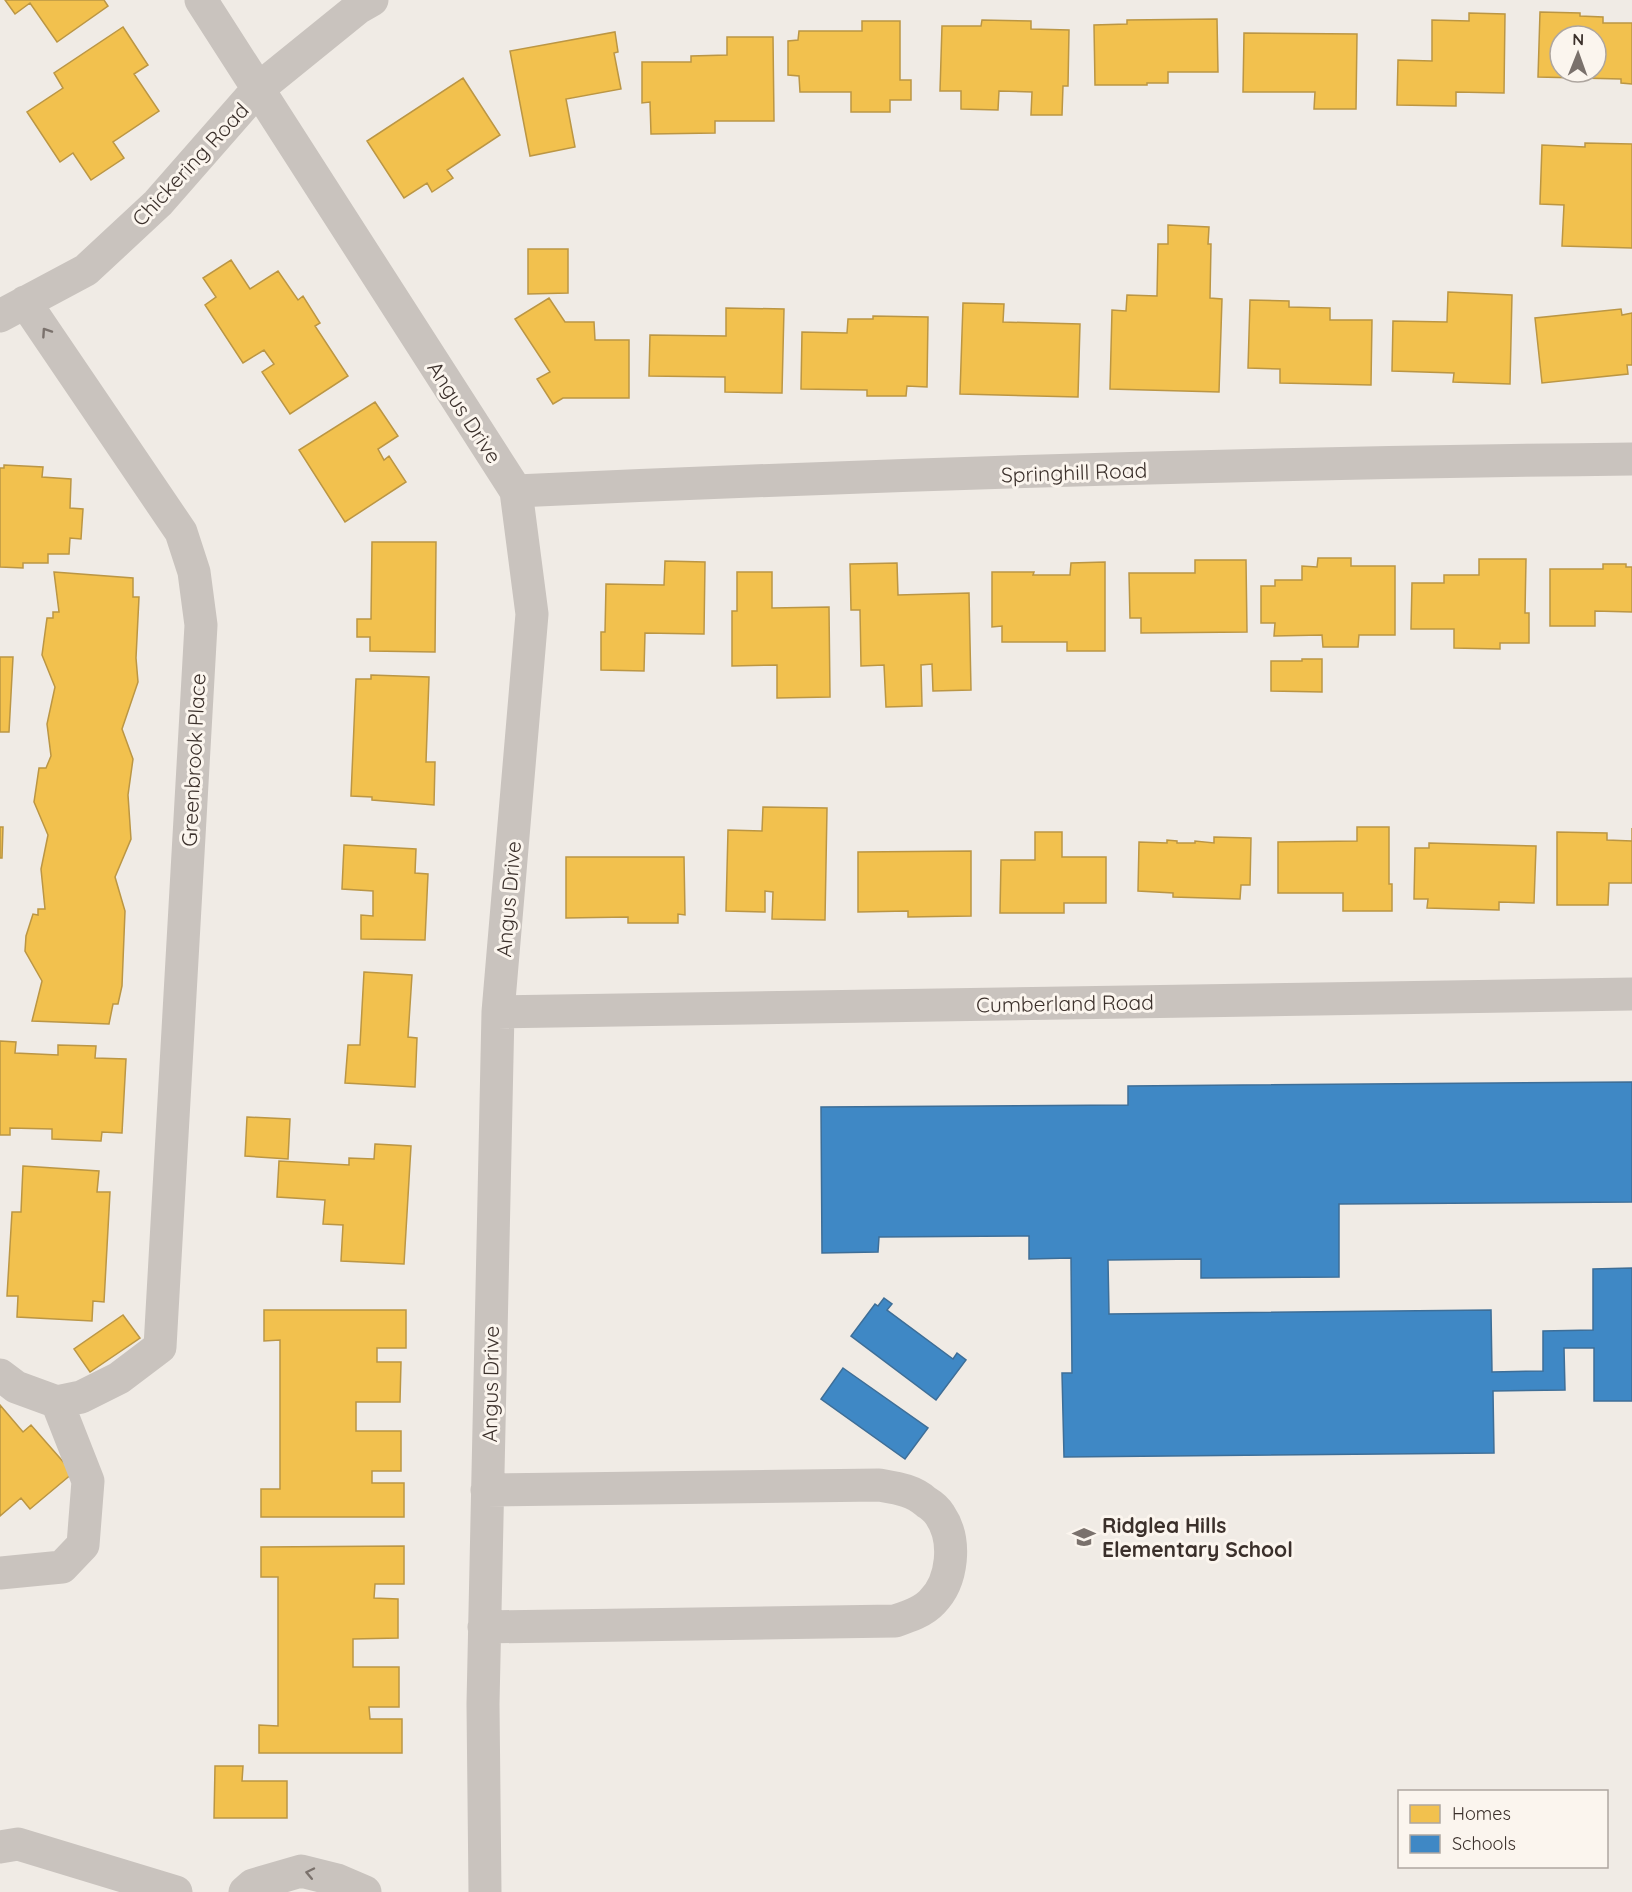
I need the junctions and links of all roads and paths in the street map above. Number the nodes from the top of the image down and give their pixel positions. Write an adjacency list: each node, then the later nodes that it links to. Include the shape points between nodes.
1 (201, 0): 3 (street, Angus Drive)
2 (372, 0): 3 (street, Chickering Road)
3 (258, 89): 4 (street, Chickering Road, via 158,203 86,270); 6 (street, Angus Drive)
4 (13, 309): 10 (street, Greenbrook Place, one-way to 4, via 81,1397 119,1378 160,1347 201,625 194,572 181,532 66,362)
5 (1632, 459): 6 (street, Springhill Road, via 1409,461)
6 (516, 491): 8 (street, Angus Drive, via 532,614)
7 (1632, 993): 8 (street, Cumberland Road)
8 (498, 1012): 11 (street, Angus Drive)
9 (0, 1374): 10 (street, via 16,1387)
10 (57, 1402): 12 (street, via 88,1481 83,1545 62,1567)
11 (487, 1490): 13 (street, Angus Drive); 13 (street, via 879,1485 904,1489 925,1500 940,1515 948,1533 950,1569 931,1604 895,1621)
12 (0, 1572)
13 (484, 1627): 18 (street, Angus Drive)
14 (0, 1847): 15 (street, via 18,1844)
15 (176, 1892)
16 (245, 1892): 17 (street, one-way to 16, via 301,1870 253,1885)
17 (365, 1892)
18 (485, 1892)

